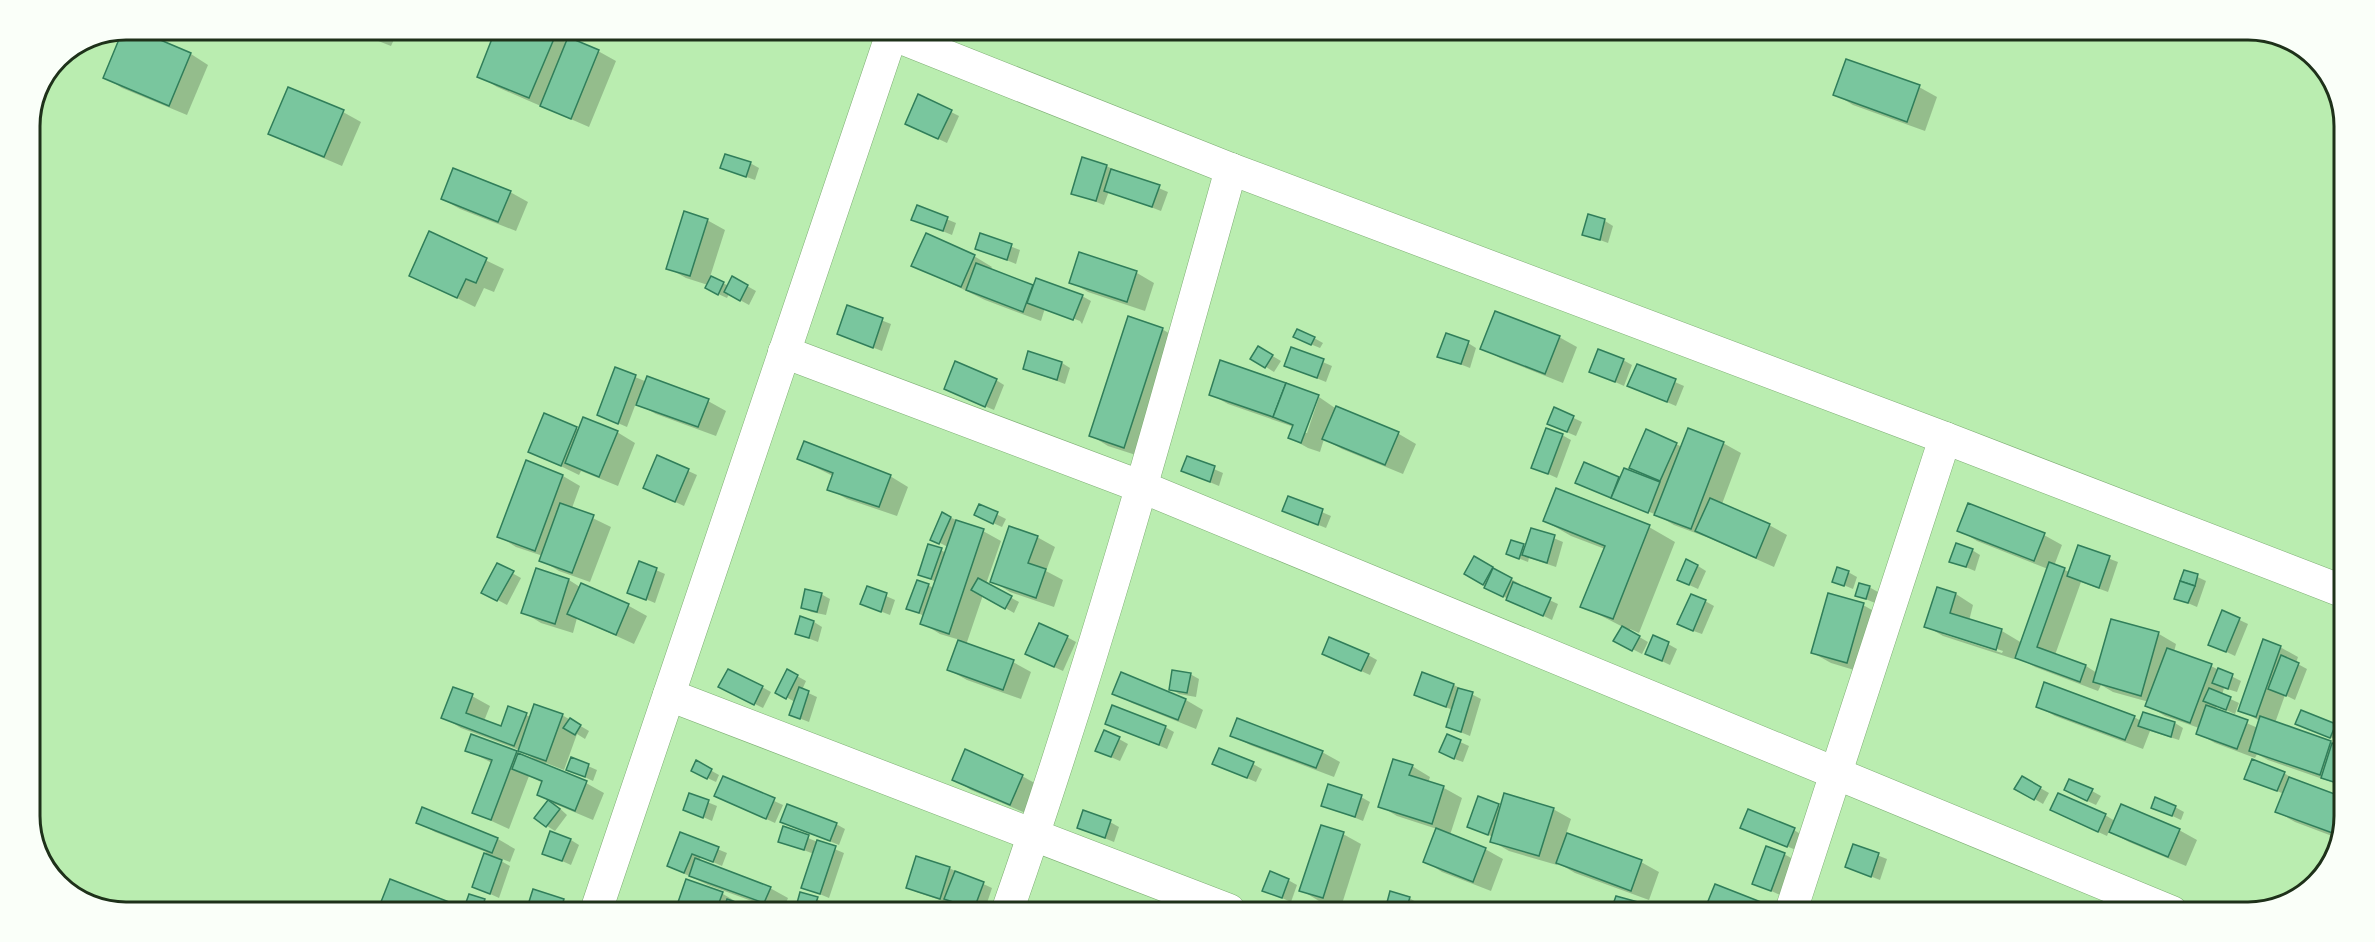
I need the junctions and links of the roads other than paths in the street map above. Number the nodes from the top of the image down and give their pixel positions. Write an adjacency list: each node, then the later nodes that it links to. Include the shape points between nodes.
1 (886, 40): 4 (street)
2 (909, 40): 3 (street)
3 (1231, 170): 5 (street); 6 (street)
4 (784, 352): 6 (street); 8 (street)
5 (1945, 438): 7 (street); 9 (street)
6 (1142, 487): 9 (street); 10 (street)
7 (2334, 588)
8 (669, 695): 10 (street); 11 (street)
9 (1835, 775): 14 (street); 15 (street)
10 (1033, 836): 12 (street); 13 (street)
11 (599, 902)
12 (1010, 902)
13 (1210, 902)
14 (1794, 902)
15 (2147, 902)

